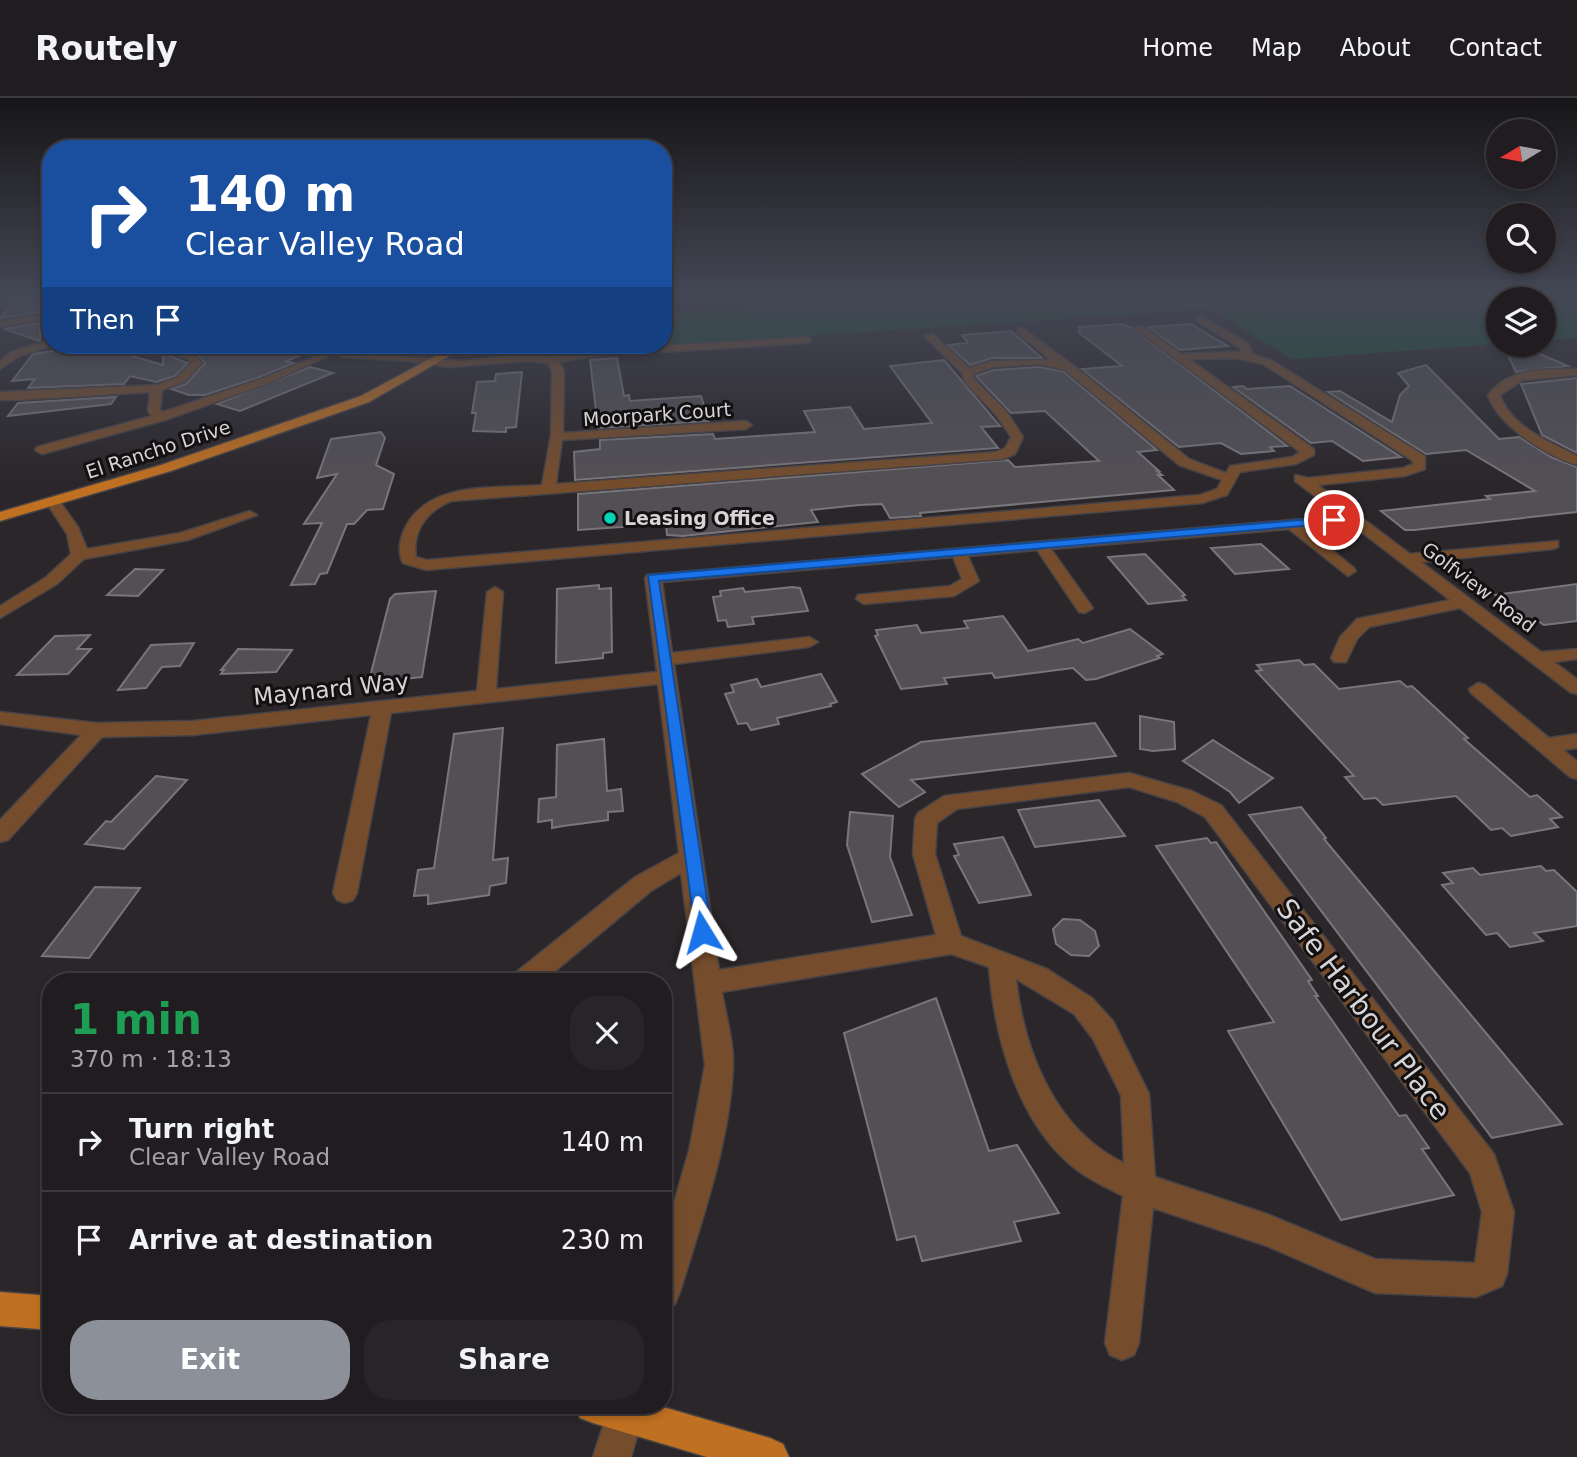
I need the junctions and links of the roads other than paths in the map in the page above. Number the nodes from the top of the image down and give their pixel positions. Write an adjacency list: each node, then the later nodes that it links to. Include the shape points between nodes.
1 (192, 357): 17 (street, via 197,363 191,373)
2 (323, 357): 20 (street)
3 (363, 357): 10 (street)
4 (443, 357): 13 (main road, El Rancho Drive)
5 (568, 357): 12 (street)
6 (952, 357): 15 (street)
7 (1055, 357): 14 (street)
8 (1180, 357): 25 (street, via 1310,452)
9 (1256, 357): 27 (street, via 1420,459 1420,466 1405,471)
10 (367, 358): 11 (street)
11 (410, 358): 13 (street); 19 (main road, El Rancho Drive)
12 (552, 360): 13 (street); 22 (street, Moorpark Court, via 558,371)
13 (435, 362): 19 (main road, El Rancho Drive, via 365,399)
14 (1064, 365): 15 (street, via 1039,360 992,364); 26 (street, via 1184,462)
15 (967, 372): 28 (street, via 1017,437 1010,452)
16 (1577, 372): 24 (street, via 1518,378 1494,395 1508,420)
17 (156, 388): 18 (street); 20 (street, via 154,411)
18 (0, 396)
19 (326, 410): 29 (main road, El Rancho Drive, via 222,450)
20 (162, 417): 23 (street)
21 (746, 425): 22 (street, Moorpark Court)
22 (557, 435): 28 (street)
23 (42, 450)
24 (1577, 461)
25 (1279, 462): 26 (street, via 1235,469); 27 (street, Golfview Road)
26 (1231, 479): 28 (street, via 1222,492 1202,499 440,564 409,561 405,548 421,512 435,501)
27 (1306, 482): 32 (street, Golfview Road)
28 (548, 489)
29 (53, 502): 31 (main road, El Rancho Drive); 37 (street, via 75,536)
30 (250, 515): 37 (street, via 183,537)
31 (0, 517)
32 (1355, 519): 33 (street); 38 (street, Golfview Road)
33 (1292, 524): 34 (street); 39 (street)
34 (1040, 544): 36 (street); 43 (street)
35 (1553, 544): 38 (street)
36 (958, 551): 41 (street, via 971,581 954,591); 49 (street, via 653,578)
37 (79, 555): 44 (street, via 51,581)
38 (1408, 559): 42 (street, Golfview Road)
39 (1348, 571)
40 (495, 593): 52 (street)
41 (864, 599)
42 (1464, 602): 47 (street, via 1363,623 1349,637); 48 (street, Golfview Road)
43 (1085, 608)
44 (0, 613)
45 (809, 642): 49 (street, Maynard Way)
46 (1577, 654): 48 (street)
47 (1340, 658)
48 (1538, 659): 50 (street, Golfview Road)
49 (666, 669): 52 (street, Maynard Way); 60 (street)
50 (1577, 688)
51 (1478, 689): 57 (street)
52 (486, 697): 53 (street, Maynard Way)
53 (382, 708): 55 (street, Maynard Way, via 228,725); 61 (street)
54 (0, 718): 55 (street, Maynard Way)
55 (97, 730): 59 (street)
56 (1577, 741): 57 (street)
57 (1545, 745): 58 (street)
58 (1577, 772)
59 (0, 834)
60 (692, 856): 64 (street, via 643,884); 65 (street)
61 (345, 892)
62 (951, 943): 63 (street); 65 (street); 66 (street, Safe Harbour Place, via 924,854 926,819 952,802 1129,780 1184,796 1213,811 1483,1165 1498,1212 1490,1274 1476,1280 1376,1276 1266,1229)
63 (1001, 962): 66 (street, Safe Harbour Place, via 1003,995 1016,1045 1048,1116 1086,1158); 66 (street, via 1038,977 1083,1006 1103,1030 1135,1094)
64 (534, 973)
65 (709, 983): 67 (street, via 719,1065 713,1114)
66 (1140, 1187): 70 (street)
67 (672, 1263)
68 (0, 1309): 69 (main road)
69 (42, 1312)
70 (1122, 1343)
71 (615, 1414): 73 (street)
72 (634, 1414): 74 (main road)
73 (612, 1457)
74 (770, 1457)

